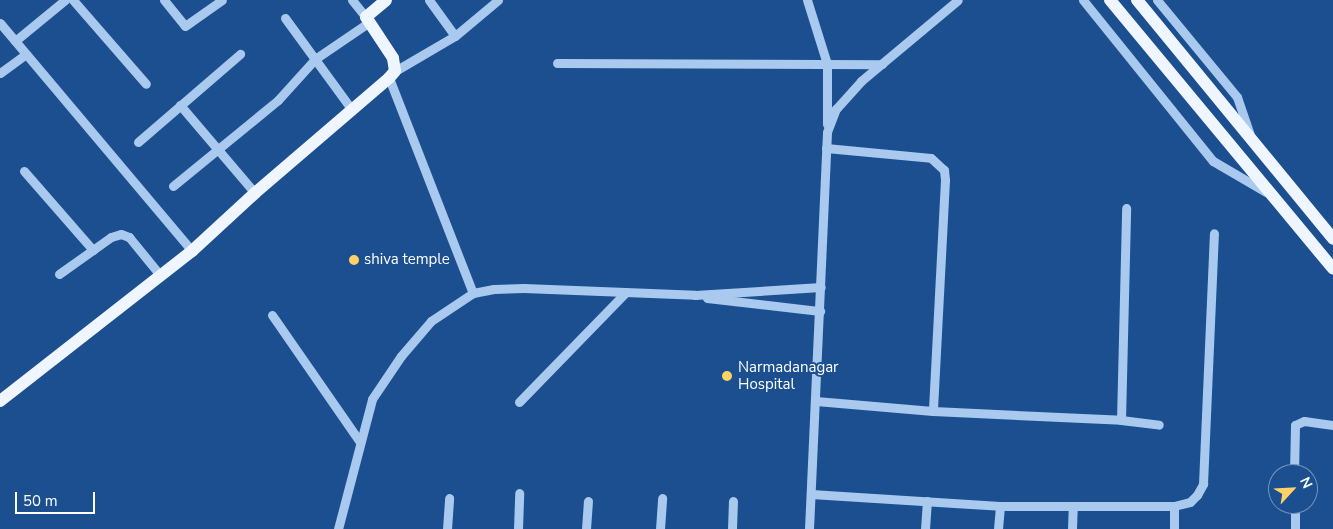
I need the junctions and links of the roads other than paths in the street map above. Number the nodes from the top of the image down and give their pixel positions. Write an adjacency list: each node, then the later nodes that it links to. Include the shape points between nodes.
1 (72, 0): 28 (street)
2 (164, 0): 3 (street, via 185,26)
3 (222, 0)
4 (352, 0): 16 (street)
5 (386, 0): 16 (main road)
6 (429, 0): 18 (street)
7 (498, 0): 18 (street)
8 (807, 0): 24 (street)
9 (958, 0): 25 (street)
10 (1083, 0): 39 (street, via 1209,156 1223,169)
11 (1110, 0): 39 (main road)
12 (1137, 0): 32 (main road)
13 (1157, 0): 32 (street, via 1237,97)
14 (62, 1): 19 (street)
15 (285, 18): 22 (street)
16 (367, 20): 22 (street); 27 (main road, via 393,58)
17 (0, 24): 19 (street)
18 (455, 36): 27 (street)
19 (15, 41): 20 (street)
20 (26, 54): 26 (street); 44 (street)
21 (240, 54): 29 (street)
22 (314, 59): 30 (street); 34 (street, via 278,100)
23 (557, 63): 24 (street)
24 (827, 64): 25 (street); 31 (street)
25 (882, 64): 31 (street, via 861,81 836,109)
26 (0, 73)
27 (392, 74): 30 (main road); 50 (street)
28 (146, 84)
29 (180, 105): 33 (street); 34 (street)
30 (352, 110): 38 (main road)
31 (827, 132): 35 (street)
32 (1252, 141): 42 (main road)
33 (138, 142)
34 (218, 148): 37 (street); 38 (street)
35 (826, 148): 48 (street); 57 (street, via 931,158 944,170)
36 (24, 171): 43 (street)
37 (173, 186)
38 (255, 193): 44 (main road)
39 (1272, 196): 45 (main road)
40 (1126, 208): 58 (street)
41 (1214, 233): 72 (street, via 1203,484 1190,502)
42 (1333, 239)
43 (93, 250): 46 (street); 47 (street, via 111,236 121,234 129,237)
44 (192, 250): 47 (main road)
45 (1333, 269)
46 (59, 274)
47 (160, 275): 54 (main road)
48 (821, 287): 51 (street); 52 (street)
49 (626, 292): 50 (street, via 524,288); 51 (street); 56 (street)
50 (473, 293): 61 (street, via 431,321 401,356 372,399)
51 (695, 295): 52 (street)
52 (820, 311): 55 (street)
53 (272, 314): 61 (street)
54 (0, 401)
55 (816, 401): 57 (street); 64 (street)
56 (519, 402)
57 (933, 411): 58 (street)
58 (1120, 420): 59 (street)
59 (1159, 425)
60 (1333, 425): 62 (street, via 1304,421 1295,426)
61 (360, 442): 74 (street)
62 (1294, 464)
63 (519, 493): 76 (street)
64 (811, 494): 69 (street); 80 (street)
65 (449, 498): 75 (street)
66 (662, 498): 78 (street)
67 (588, 501): 77 (street)
68 (733, 501): 79 (street)
69 (927, 501): 70 (street); 81 (street)
70 (1000, 506): 71 (street); 82 (street)
71 (1074, 506): 72 (street); 83 (street)
72 (1174, 506): 84 (street)
73 (1295, 514): 85 (street)
74 (338, 529)
75 (447, 529)
76 (518, 529)
77 (586, 529)
78 (660, 529)
79 (732, 529)
80 (809, 529)
81 (925, 529)
82 (998, 529)
83 (1072, 529)
84 (1174, 529)
85 (1295, 529)

